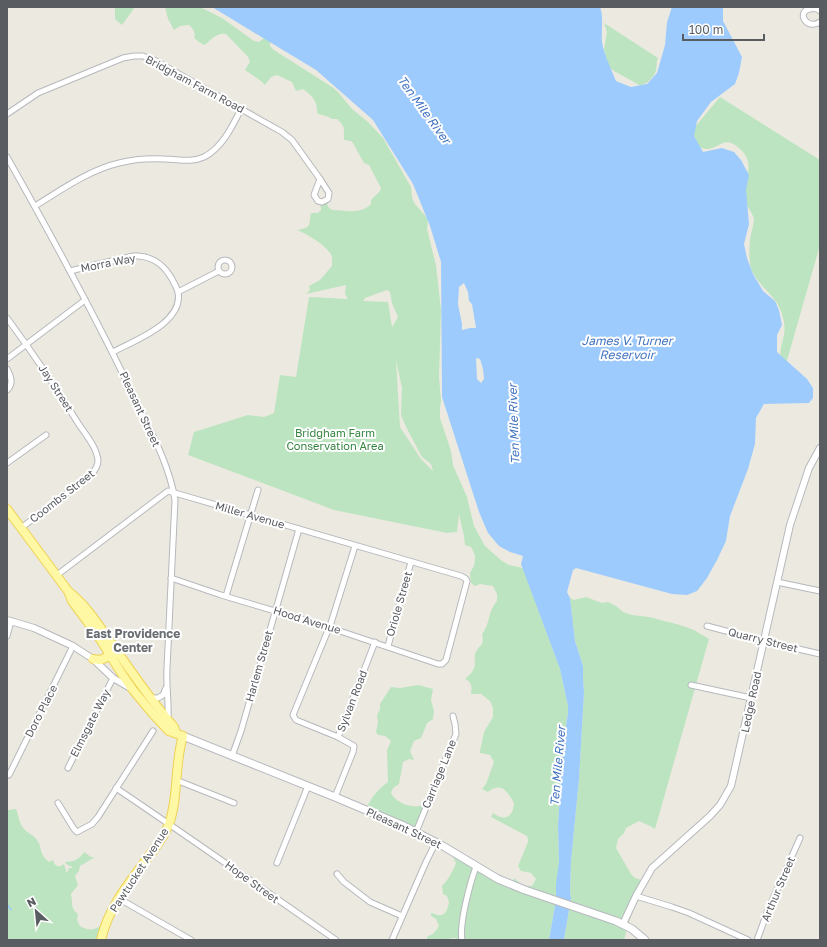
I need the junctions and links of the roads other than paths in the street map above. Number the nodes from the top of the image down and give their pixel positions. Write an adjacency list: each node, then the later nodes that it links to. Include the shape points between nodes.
1 (820, 11): 2 (street, via 810,9 803,14 807,23 814,25)
2 (820, 22)
3 (241, 109): 4 (street, Bridgham Farm Road, via 154,60 134,56 51,87); 6 (street, Bridgham Farm Road, via 292,140); 7 (street, via 226,136 213,151 203,157 118,163 99,169)
4 (7, 114)
5 (7, 157): 7 (street, Pleasant Street)
6 (320, 179)
7 (35, 206): 8 (street, Pleasant Street)
8 (70, 271): 10 (street, Morra Way, via 137,256 156,260 164,266); 11 (street, Pleasant Street)
9 (219, 271): 10 (street)
10 (178, 292): 14 (street, via 177,307 162,326)
11 (85, 300): 13 (street); 14 (street, Pleasant Street)
12 (7, 318): 13 (street, Jay Street)
13 (27, 345): 15 (street); 20 (street, Jay Street, via 94,448)
14 (112, 352): 23 (street, Pleasant Street, via 158,447)
15 (7, 359)
16 (7, 369): 17 (street, via 11,380)
17 (7, 390)
18 (46, 435): 21 (street)
19 (820, 448): 32 (street, Ledge Road, via 809,468 790,525)
20 (98, 461): 26 (street, Coombs Street, via 92,474)
21 (7, 463)
22 (258, 490): 25 (street)
23 (174, 492): 25 (street, Miller Avenue); 30 (street, via 168,491); 31 (street, Pleasant Street)
24 (7, 509): 26 (main road)
25 (250, 515): 27 (street, Miller Avenue); 34 (street)
26 (21, 528): 30 (main road)
27 (299, 529): 28 (street, Miller Avenue); 35 (street, Harlem Street)
28 (355, 546): 29 (street, Miller Avenue); 38 (street)
29 (411, 562): 43 (street, Oriole Street); 47 (street, Miller Avenue, via 466,579 446,660)
30 (57, 575): 44 (main road, via 72,601)
31 (171, 578): 34 (street, Hood Avenue); 50 (street, Pleasant Street)
32 (777, 582): 33 (street); 40 (street, Ledge Road)
33 (820, 591)
34 (226, 596): 35 (street, Hood Avenue)
35 (275, 610): 38 (street, Hood Avenue); 59 (street, Harlem Street)
36 (9, 620): 39 (street); 42 (street)
37 (707, 626): 40 (street, Quarry Street)
38 (329, 627): 41 (street, Hood Avenue); 58 (street, via 293,715 296,720)
39 (7, 636)
40 (764, 641): 45 (street, Quarry Street); 53 (street, Ledge Road)
41 (375, 642): 43 (street, Hood Avenue); 58 (street, Sylvan Road)
42 (73, 646): 46 (street); 61 (street, Doro Place)
43 (388, 646): 47 (street, Hood Avenue)
44 (114, 654): 46 (main road, via 100,660); 51 (main road, via 122,674); 52 (main road)
45 (820, 654)
46 (93, 659): 48 (street)
47 (442, 664)
48 (113, 678): 51 (street); 60 (street, Elmsgate Way)
49 (692, 685): 53 (street)
50 (166, 687): 52 (street, via 163,695); 55 (street, Pleasant Street, via 169,702)
51 (133, 690): 57 (main road, via 169,731)
52 (151, 698): 55 (main road)
53 (752, 698): 75 (street, Ledge Road, via 734,780 728,794 710,816 652,868)
54 (452, 716): 69 (street, Carriage Lane, via 456,734)
55 (168, 720): 57 (main road)
56 (153, 731): 64 (street)
57 (179, 734): 59 (main road, Pleasant Street); 62 (main road, Pawtucket Avenue)
58 (338, 737): 65 (street, Sylvan Road, via 352,744 354,749)
59 (232, 756): 63 (main road, Pleasant Street)
60 (68, 768)
61 (9, 775)
62 (176, 780): 67 (street); 68 (main road, Pawtucket Avenue)
63 (308, 786): 65 (main road, Pleasant Street); 72 (street)
64 (116, 788): 66 (street, via 92,824 77,832); 68 (street, Hope Street)
65 (335, 797): 69 (main road, Pleasant Street)
66 (58, 803)
67 (234, 803)
68 (169, 824): 76 (main road, Pawtucket Avenue, via 159,843); 82 (street, Hope Street)
69 (416, 832): 71 (main road, Pleasant Street)
70 (800, 838): 86 (street, Arthur Street)
71 (436, 842): 73 (main road, Pleasant Street); 77 (street)
72 (277, 863)
73 (476, 867): 78 (main road, Pleasant Street, via 511,885); 79 (street)
74 (337, 874): 77 (street, via 370,902)
75 (636, 896): 78 (street, Ledge Road); 85 (street, via 689,913)
76 (118, 898): 80 (main road, Pawtucket Avenue, via 105,924); 81 (street)
77 (402, 916): 83 (street)
78 (623, 924): 84 (main road, Pleasant Street)
79 (461, 939)
80 (101, 940)
81 (191, 940)
82 (336, 940)
83 (392, 940)
84 (645, 940)
85 (748, 940)
86 (757, 940)

